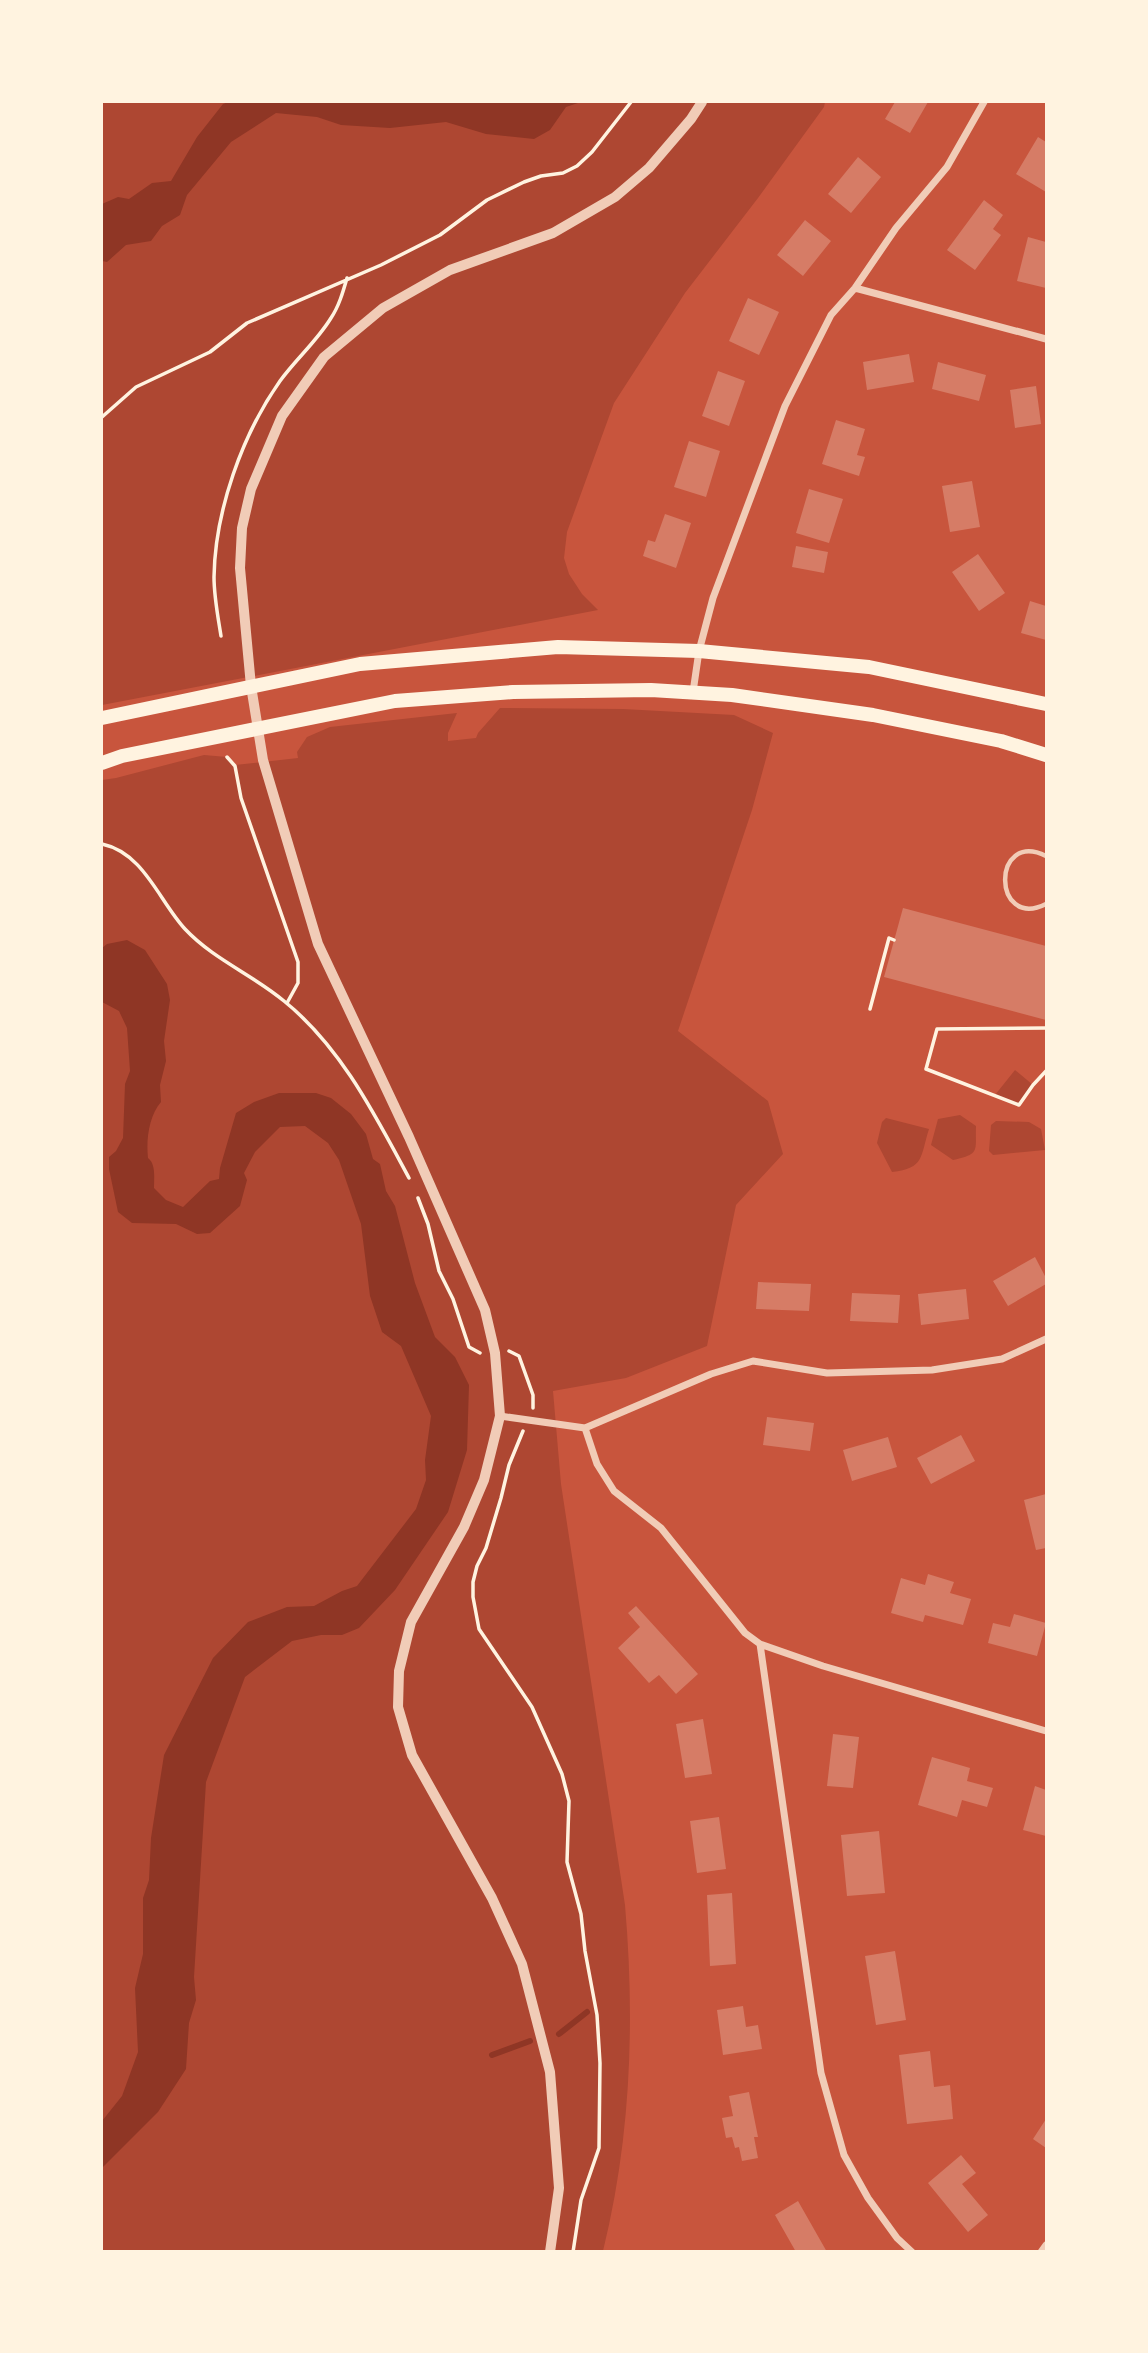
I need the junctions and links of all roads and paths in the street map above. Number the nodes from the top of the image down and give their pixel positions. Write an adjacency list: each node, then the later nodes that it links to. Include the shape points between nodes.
1 (631, 102): 6 (path, via 578,166 524,182 487,200 440,235 247,323 210,352 136,387)
2 (702, 102): 8 (street, via 649,168 615,197 553,233 450,270 383,308 324,357 282,416 251,489 242,528 240,568)
3 (984, 102): 4 (street, via 947,167 896,228)
4 (855, 288): 5 (street); 7 (street, via 831,315 785,406 713,598)
5 (1046, 339)
6 (102, 416)
7 (699, 651): 8 (main road, via 558,647 465,654 360,664); 9 (street); 10 (main road, via 869,667)
8 (250, 686): 11 (main road); 12 (street)
9 (694, 692): 12 (main road, via 513,692 396,701); 13 (main road, via 873,715 1001,741)
10 (1046, 704)
11 (102, 718)
12 (257, 729): 15 (main road); 30 (street, via 318,944 410,1137 485,1310 495,1353)
13 (1046, 755)
14 (227, 757): 20 (path, via 235,765 241,798 298,962 298,983)
15 (102, 763)
16 (102, 844): 20 (path, via 135,863 194,938)
17 (1046, 856): 18 (lane, via 1031,852 1014,858 1004,882 1017,904 1033,908)
18 (1046, 904)
19 (894, 940): 21 (path, via 889,938)
20 (287, 1003): 24 (path, via 340,1061)
21 (870, 1009)
22 (1046, 1028): 23 (path, via 937,1029 926,1069 1019,1105)
23 (1046, 1071)
24 (413, 1185)
25 (416, 1194): 28 (path, via 469,1347)
26 (1046, 1339): 31 (street, via 1002,1359 932,1370 827,1373 753,1361 711,1374)
27 (504, 1351): 29 (path, via 519,1356)
28 (484, 1354)
29 (534, 1406)
30 (500, 1416): 31 (street); 36 (street, via 484,1480 464,1527 411,1622 399,1671 398,1707 412,1755 492,1898 522,1964 550,2072 559,2188)
31 (585, 1429): 33 (street, via 597,1464 614,1491 661,1528 745,1633)
32 (519, 1439): 37 (path, via 477,1566 473,1597 479,1629 532,1707 569,1801 567,1862 581,1914 600,2063 599,2148 581,2200)
33 (760, 1644): 34 (street); 38 (street, via 821,2073 844,2155 868,2198)
34 (1046, 1731)
35 (1046, 2245): 39 (street)
36 (550, 2252)
37 (573, 2252)
38 (912, 2252)
39 (1041, 2252)

